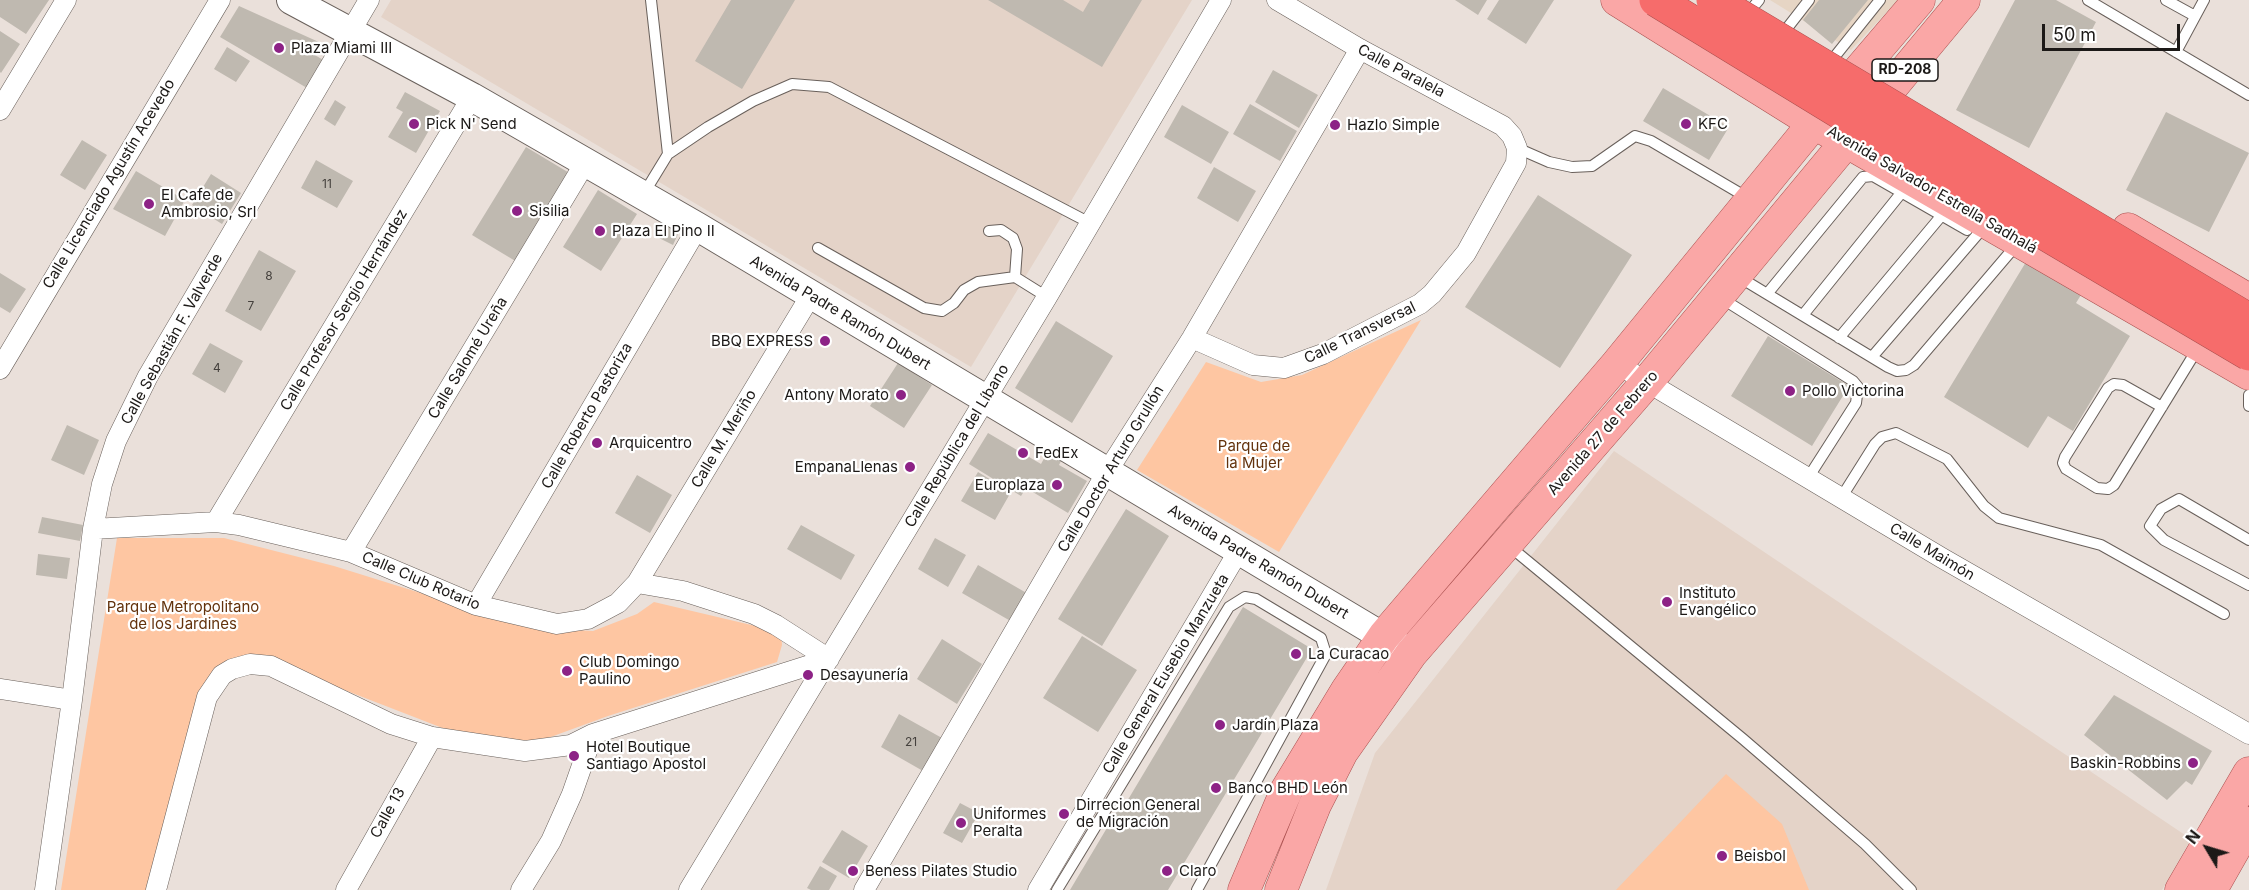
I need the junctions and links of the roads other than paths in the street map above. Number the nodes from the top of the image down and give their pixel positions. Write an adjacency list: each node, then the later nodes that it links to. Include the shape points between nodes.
1 (66, 0): 28 (street)
2 (220, 0): 57 (street, Calle Licenciado Agustín Acevedo)
3 (291, 0): 21 (street, Avenida Padre Ramón Dubert)
4 (369, 0): 21 (street, Calle Sebastián F. Valverde)
5 (651, 0): 32 (lane)
6 (1221, 0): 38 (street, Calle República del Líbano)
7 (1277, 0): 22 (street, Calle Paralela)
8 (1617, 0): 29 (main road, Avenida Salvador Estrella Sadhalá)
9 (1656, 0): 54 (highway, Avenida Salvador Estrella Sadhalá, bridge, via 1851,120)
10 (1713, 0): 50 (highway, bridge)
11 (1809, 0): 20 (lane)
12 (1880, 0): 24 (lane)
13 (1919, 0): 24 (main road, RD-208)
14 (1964, 0): 25 (main road, Avenida 27 de Febrero / RD-208)
15 (2088, 0): 23 (lane)
16 (2166, 0): 19 (lane)
17 (2204, 0): 19 (lane)
18 (1752, 2): 20 (main road)
19 (2195, 16): 23 (lane)
20 (1788, 27): 24 (main road)
21 (351, 31): 27 (street, Avenida Padre Ramón Dubert); 68 (street, Calle Sebastián F. Valverde, via 148,376 116,441)
22 (1360, 49): 31 (street, Calle Paralela, via 1503,126); 51 (street, Calle Doctor Arturo Grullón)
23 (2176, 52): 26 (lane)
24 (1847, 62): 25 (main road); 29 (main road)
25 (1890, 88): 30 (main road, Avenida 27 de Febrero / RD-208); 48 (main road)
26 (2249, 95)
27 (472, 97): 33 (street, Avenida Padre Ramón Dubert); 67 (street, Calle Profesor Sergio Hernández)
28 (0, 110)
29 (1814, 123): 30 (main road, Avenida Salvador Estrella Sadhalá); 36 (main road)
30 (1848, 142): 41 (main road, Avenida Salvador Estrella Sadhalá); 44 (main road, Avenida 27 de Febrero)
31 (1517, 148): 36 (lane, via 1549,162 1592,166 1635,136 1651,141); 51 (street, Calle Transversal, via 1510,176 1466,253 1419,304 1323,354 1284,368 1253,365)
32 (668, 154): 35 (lane); 38 (lane, via 753,101 792,84 830,87)
33 (585, 163): 35 (street, Avenida Padre Ramón Dubert); 71 (street, Calle Salomé Ureña)
34 (1902, 192): 37 (lane); 45 (lane, via 1873,176 1859,180); 49 (lane)
35 (642, 196): 39 (street, Avenida Padre Ramón Dubert)
36 (1751, 200): 56 (main road)
37 (1942, 215): 52 (lane); 55 (lane, via 1982,237)
38 (1090, 223): 47 (street, Calle República del Líbano)
39 (698, 227): 46 (street, Avenida Padre Ramón Dubert); 75 (street, Calle Roberto Pastoriza)
40 (989, 231): 43 (lane, via 1001,230 1013,238 1017,249)
41 (2011, 247): 53 (main road, Avenida Salvador Estrella Sadhalá); 55 (lane, via 1914,365 1897,371)
42 (818, 248): 43 (lane, via 924,308 942,311 978,282)
43 (1015, 277): 47 (lane)
44 (1727, 286): 45 (lane); 59 (main road, Avenida 27 de Febrero); 65 (lane, via 1858,387 1856,403)
45 (1767, 294): 49 (lane)
46 (811, 295): 61 (street, Avenida Padre Ramón Dubert); 73 (street, Calle M. Meriño)
47 (1047, 297): 61 (street, Calle República del Líbano)
48 (2249, 300)
49 (1803, 315): 52 (lane)
50 (2249, 320)
51 (1192, 338): 64 (street, Calle Doctor Arturo Grullón)
52 (1839, 338): 55 (lane)
53 (2199, 345): 58 (main road, Avenida Salvador Estrella Sadhalá); 63 (lane)
54 (2249, 354)
55 (1872, 357)
56 (1617, 364): 59 (street, Calle Maimón); 77 (main road)
57 (0, 369)
58 (2249, 374)
59 (1647, 382): 65 (street, Calle Maimón); 70 (main road, Avenida 27 de Febrero)
60 (2249, 396): 62 (lane)
61 (986, 399): 64 (street, Avenida Padre Ramón Dubert); 79 (street, Calle República del Líbano)
62 (2249, 406)
63 (2162, 407): 63 (lane, via 2108,489 2097,488 2066,470 2065,457 2108,387 2123,385)
64 (1107, 472): 72 (street, Avenida Padre Ramón Dubert); 92 (street, Calle Doctor Arturo Grullón)
65 (1808, 478): 66 (street, Calle Maimón)
66 (1841, 498): 76 (lane, via 1875,444 1896,433 1947,459 1984,506 1999,518 2101,545); 83 (street, Calle Maimón)
67 (216, 522): 68 (street, Calle Club Rotario); 71 (street, Calle Club Rotario)
68 (93, 528): 81 (street, Calle Sebastián F. Valverde)
69 (2249, 540): 74 (lane, via 2179,499 2161,509 2150,526 2164,540)
70 (1506, 544): 78 (main road, Avenida 27 de Febrero); 98 (lane, via 1743,739)
71 (351, 552): 75 (street, Calle Club Rotario)
72 (1238, 552): 77 (street, Avenida Padre Ramón Dubert); 93 (street, Calle General Eusebio Manzueta)
73 (637, 583): 75 (street, Calle Club Rotario, via 618,603 573,623 530,620); 79 (street, via 683,591 754,614 777,624)
74 (2249, 585)
75 (476, 605)
76 (2224, 614)
77 (1384, 636): 78 (street, Avenida Padre Ramón Dubert); 96 (main road, via 1287,789)
78 (1411, 654): 97 (main road, Avenida 27 de Febrero, via 1342,752 1315,805)
79 (829, 659): 82 (street); 91 (street, Calle República del Líbano)
80 (0, 689): 81 (street)
81 (72, 700): 87 (street, Calle Sebastián F. Valverde)
82 (593, 734): 84 (street, via 571,745 525,751); 90 (street, via 551,841)
83 (2249, 734)
84 (432, 737): 88 (street, via 391,724 271,666 250,664 227,672 207,697 200,718); 89 (street, Calle 13)
85 (2249, 773): 99 (main road)
86 (2249, 823): 100 (main road)
87 (45, 890)
88 (156, 890)
89 (346, 890)
90 (521, 890)
91 (689, 890)
92 (864, 890)
93 (1038, 890)
94 (1057, 890): 95 (lane, via 1229,608 1245,597 1256,599 1321,638 1326,654)
95 (1197, 890)
96 (1244, 890)
97 (1281, 890)
98 (1911, 890)
99 (2181, 890)
100 (2211, 890)

